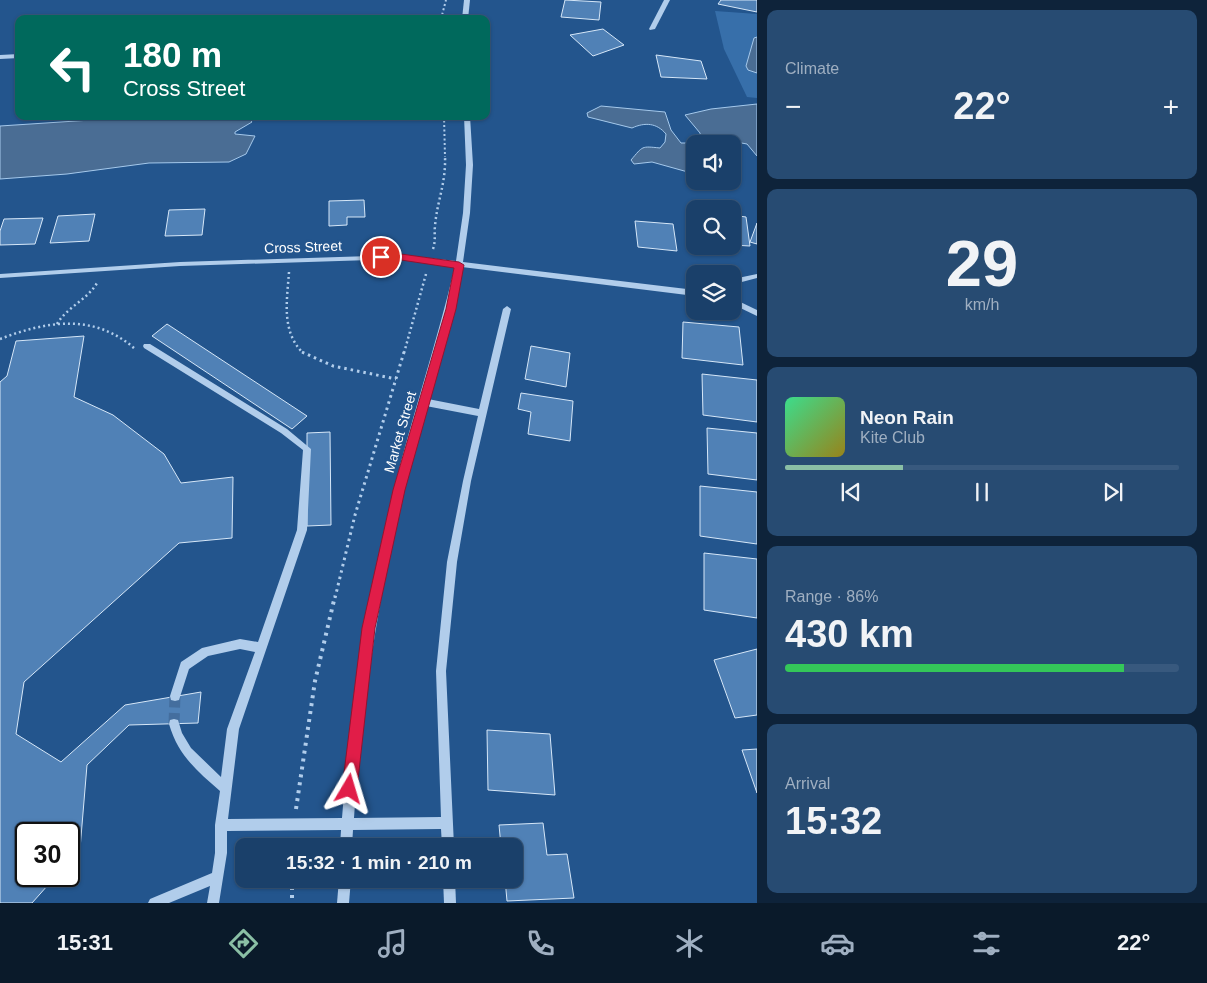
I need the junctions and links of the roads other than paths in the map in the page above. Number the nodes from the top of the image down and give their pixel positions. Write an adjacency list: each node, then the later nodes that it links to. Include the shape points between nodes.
1 (466, 0): 3 (street)
2 (667, 0): 4 (street)
3 (464, 15)
4 (652, 29)
5 (15, 56): 6 (street)
6 (0, 57)
7 (467, 120): 8 (street, Market Street, via 469,191)
8 (459, 265): 9 (street, Cross Street, via 401,257); 12 (street, Cross Street); 17 (street, Market Street, via 451,309)
9 (0, 276)
10 (757, 276): 11 (street)
11 (741, 280)
12 (686, 291)
13 (741, 305): 15 (street)
14 (507, 309): 18 (street)
15 (757, 313)
16 (147, 346): 19 (street, via 284,431 307,449 302,530)
17 (424, 402): 18 (street); 24 (street, Market Street, via 399,490 369,628 349,789)
18 (482, 413): 23 (street, via 452,562 440,671)
19 (262, 648): 20 (street, via 240,644 206,652 185,666); 22 (street, via 233,729)
20 (175, 696)
21 (174, 724): 22 (street, via 177,738 188,755)
22 (225, 788): 25 (street)
23 (447, 822): 24 (street); 27 (street)
24 (348, 823): 25 (street); 26 (street, Market Street)
25 (221, 825): 28 (street)
26 (347, 838)
27 (448, 838)
28 (217, 877): 31 (street); 32 (street)
29 (345, 888): 33 (street)
30 (449, 888): 34 (street)
31 (154, 903)
32 (213, 903)
33 (344, 903)
34 (450, 903)

